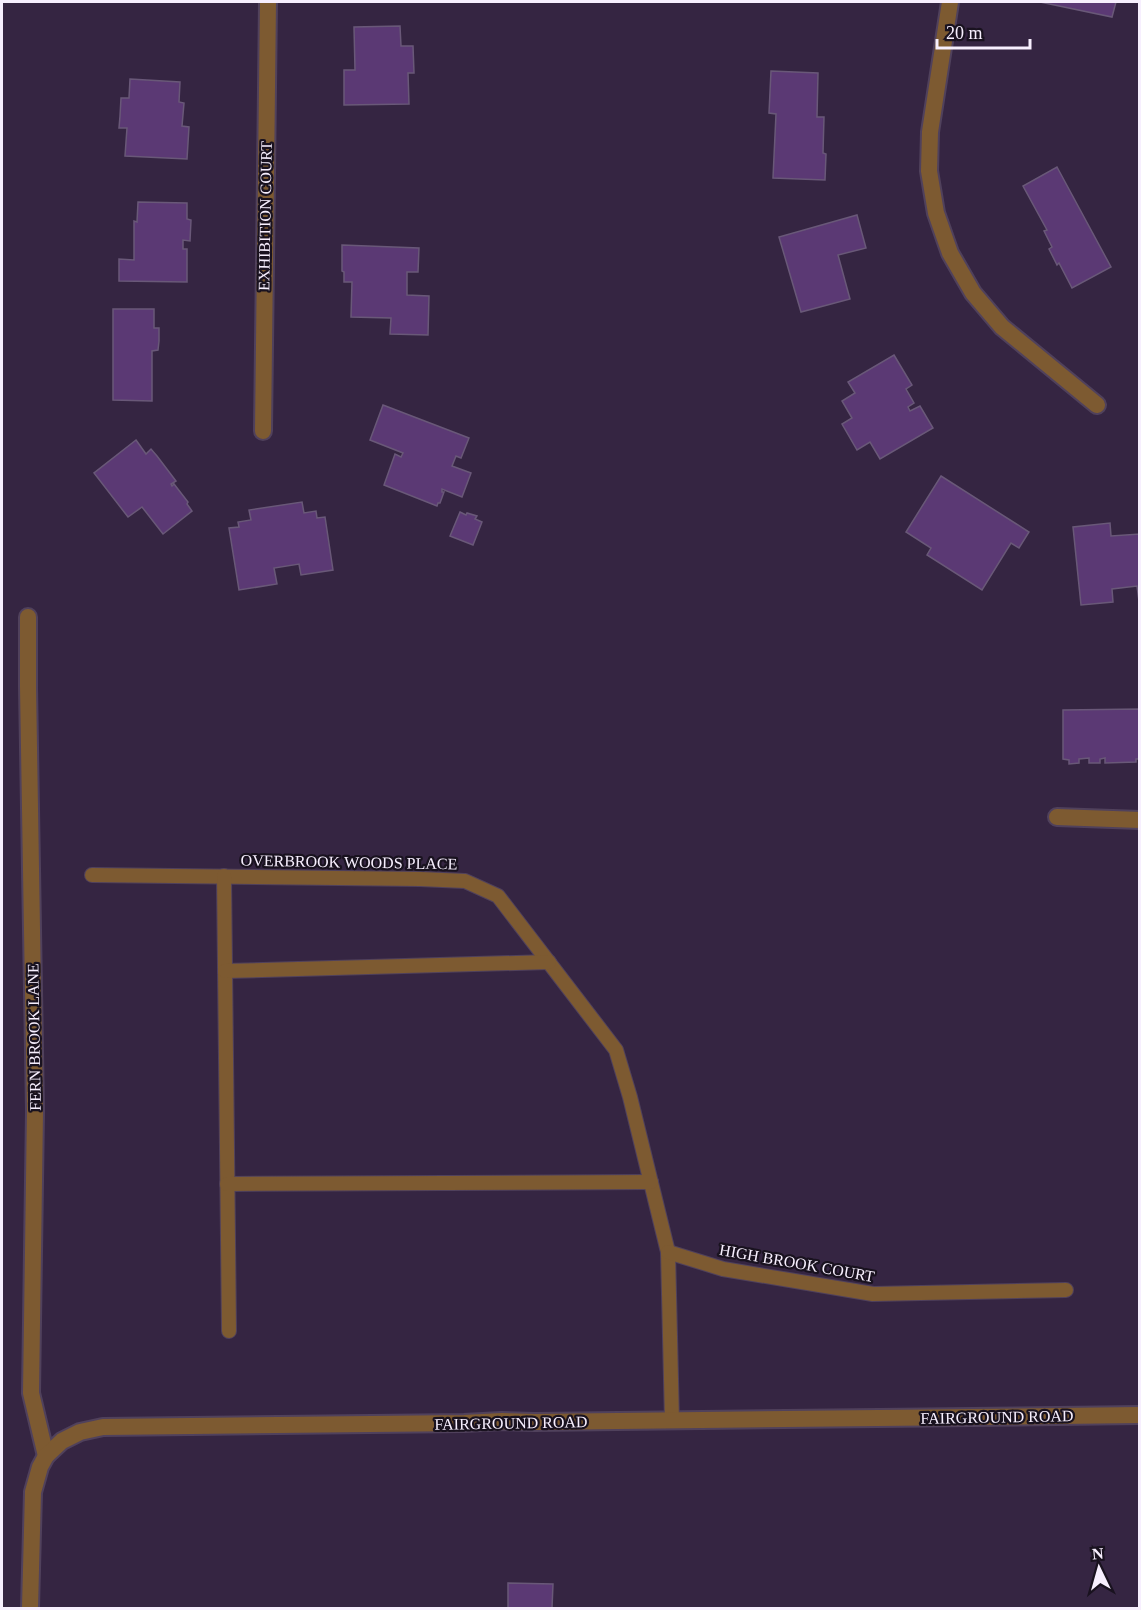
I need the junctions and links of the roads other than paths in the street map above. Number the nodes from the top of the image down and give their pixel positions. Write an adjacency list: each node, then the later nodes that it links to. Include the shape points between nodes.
1 (267, 2): 4 (street, EXHIBITION COURT)
2 (950, 2): 3 (street, via 930,132 929,171 936,213 950,253 973,293 1002,327)
3 (1097, 405)
4 (263, 431)
5 (28, 616): 19 (street, FERN BROOK LANE, via 35,1111 31,1393)
6 (1057, 817): 7 (street)
7 (1140, 820)
8 (92, 875): 9 (lane, OVERBROOK WOODS PLACE)
9 (224, 876): 10 (lane, OVERBROOK WOODS PLACE, via 465,881 498,896); 11 (lane)
10 (549, 963): 11 (lane); 12 (lane, OVERBROOK WOODS PLACE, via 616,1050)
11 (225, 971): 13 (lane)
12 (651, 1182): 13 (lane); 14 (lane, OVERBROOK WOODS PLACE)
13 (227, 1184): 16 (lane)
14 (668, 1252): 15 (lane, HIGH BROOK COURT, via 723,1269 873,1294); 18 (lane, OVERBROOK WOODS PLACE)
15 (1066, 1290)
16 (229, 1331)
17 (1140, 1415): 18 (street, FAIRGROUND ROAD)
18 (672, 1421): 19 (street, FAIRGROUND ROAD, via 103,1427 62,1441)
19 (46, 1456): 20 (street, via 33,1492)
20 (30, 1608)

